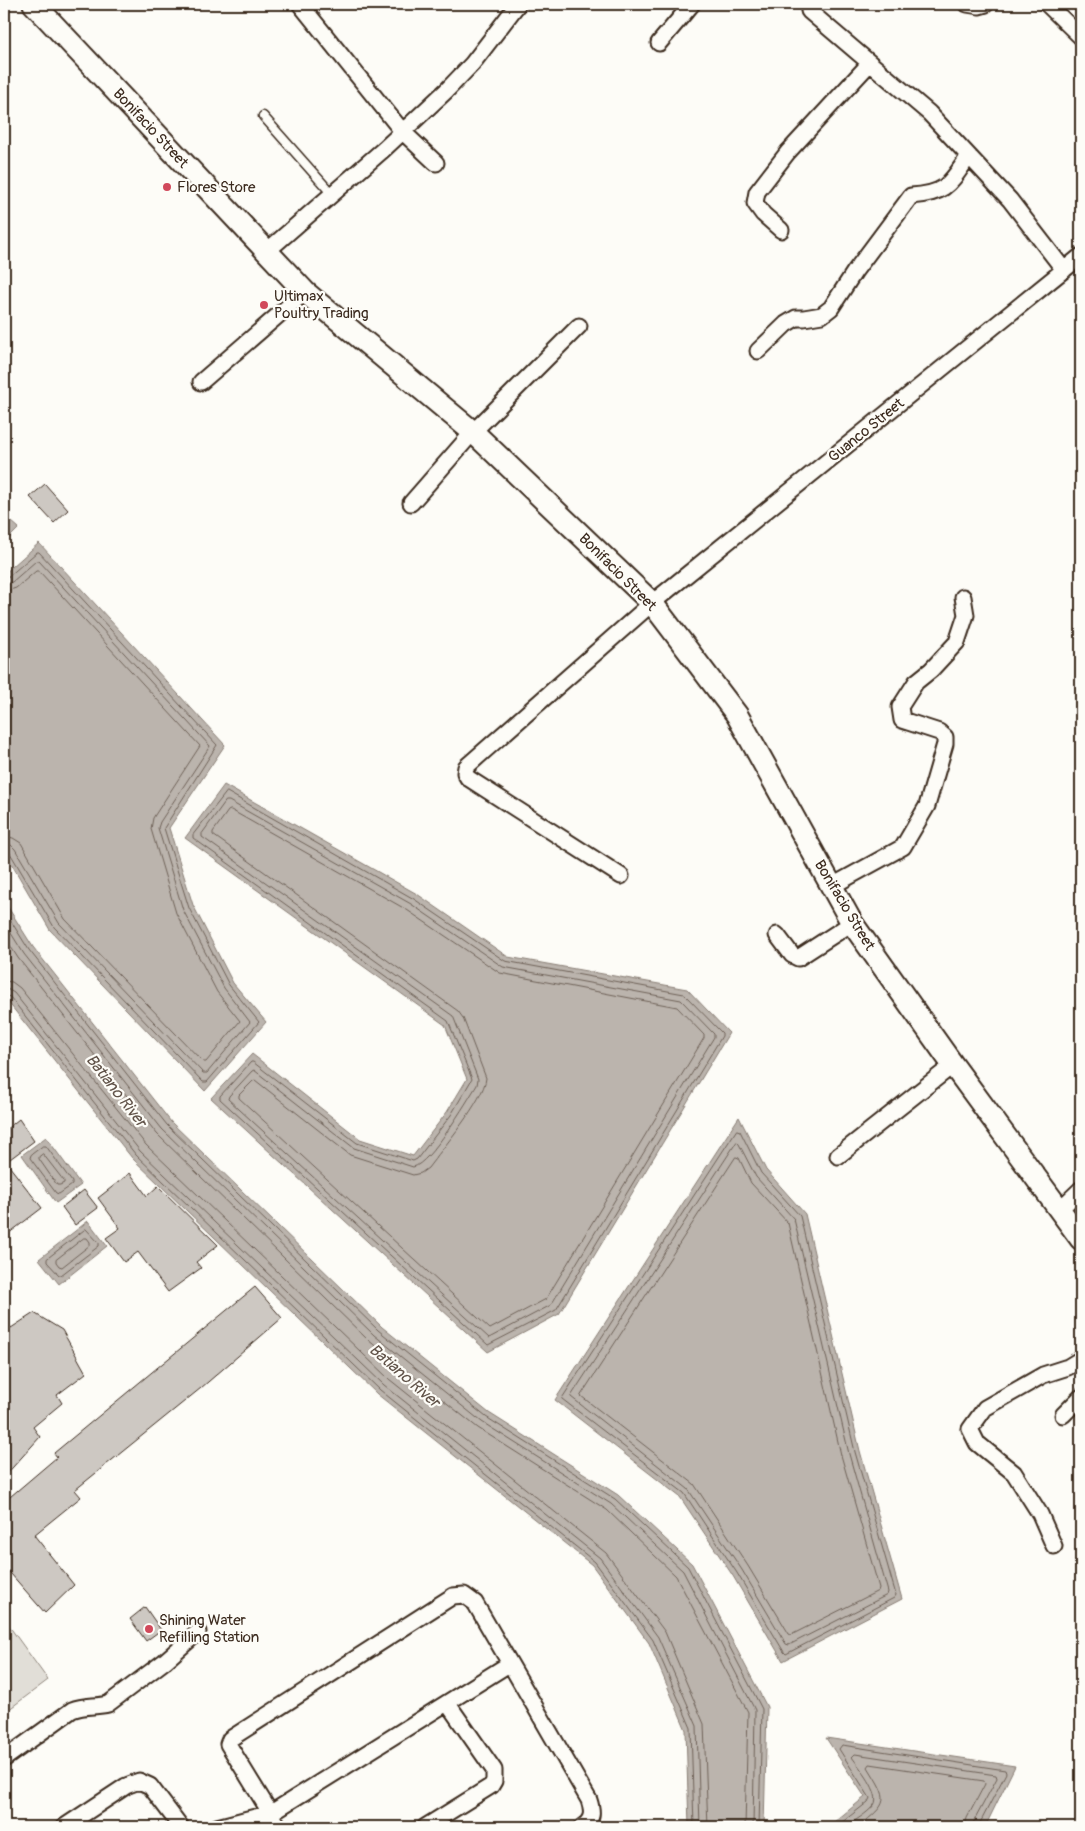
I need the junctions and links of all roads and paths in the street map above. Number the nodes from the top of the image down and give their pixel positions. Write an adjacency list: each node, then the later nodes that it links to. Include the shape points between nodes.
1 (34, 4): 18 (street, Bonifacio Street)
2 (300, 4): 13 (street)
3 (518, 4): 13 (street, via 472,64)
4 (692, 4): 10 (street)
5 (967, 4): 6 (street)
6 (986, 4)
7 (1047, 4): 9 (street)
8 (809, 11): 11 (street)
9 (1081, 37)
10 (659, 43)
11 (870, 64): 14 (street, via 928,113); 17 (street, via 788,152 757,192 755,203)
12 (263, 116): 16 (lane)
13 (402, 131): 15 (street); 16 (street)
14 (969, 156): 20 (street, via 1010,200); 23 (street, via 948,185 930,195 911,196 831,308 822,314 796,318)
15 (436, 163)
16 (332, 194): 18 (street)
17 (781, 230)
18 (266, 252): 21 (street, Bonifacio Street)
19 (1081, 256): 20 (street, Guanco Street)
20 (1064, 270): 28 (street, Guanco Street)
21 (305, 292): 24 (street); 25 (street, Bonifacio Street)
22 (579, 326): 25 (street)
23 (758, 351)
24 (201, 382)
25 (474, 432): 26 (street); 28 (street, Bonifacio Street)
26 (411, 503)
27 (963, 597): 30 (street, via 966,615 957,642 916,682 900,707 902,720 945,737 946,744 926,806 903,847)
28 (652, 603): 29 (street, Guanco Street, via 466,767 465,773 468,778); 30 (street, Bonifacio Street, via 736,715)
29 (621, 876)
30 (832, 886): 31 (street, Bonifacio Street)
31 (852, 924): 32 (street, via 798,958); 33 (street, Bonifacio Street)
32 (777, 935)
33 (953, 1065): 34 (street); 36 (street, Bonifacio Street)
34 (838, 1156)
35 (1081, 1189): 36 (street)
36 (1060, 1210): 37 (street, Bonifacio Street)
37 (1081, 1240)
38 (1081, 1359): 41 (street, via 1043,1375 985,1408 970,1429 976,1444 1014,1474 1040,1514)
39 (1081, 1398): 40 (street)
40 (1063, 1415)
41 (1054, 1546)
42 (198, 1632): 45 (street, via 108,1704 72,1710)
43 (509, 1664): 44 (street); 46 (street, via 475,1603 464,1595 453,1596 230,1739 228,1744); 52 (street, via 589,1800 593,1812)
44 (448, 1704): 46 (street); 51 (street, via 494,1770 494,1781)
45 (4, 1759)
46 (270, 1812): 49 (street); 50 (street)
47 (64, 1827): 48 (street, via 126,1786 139,1781 150,1786)
48 (181, 1827)
49 (217, 1827)
50 (279, 1827)
51 (425, 1827)
52 (582, 1827)

